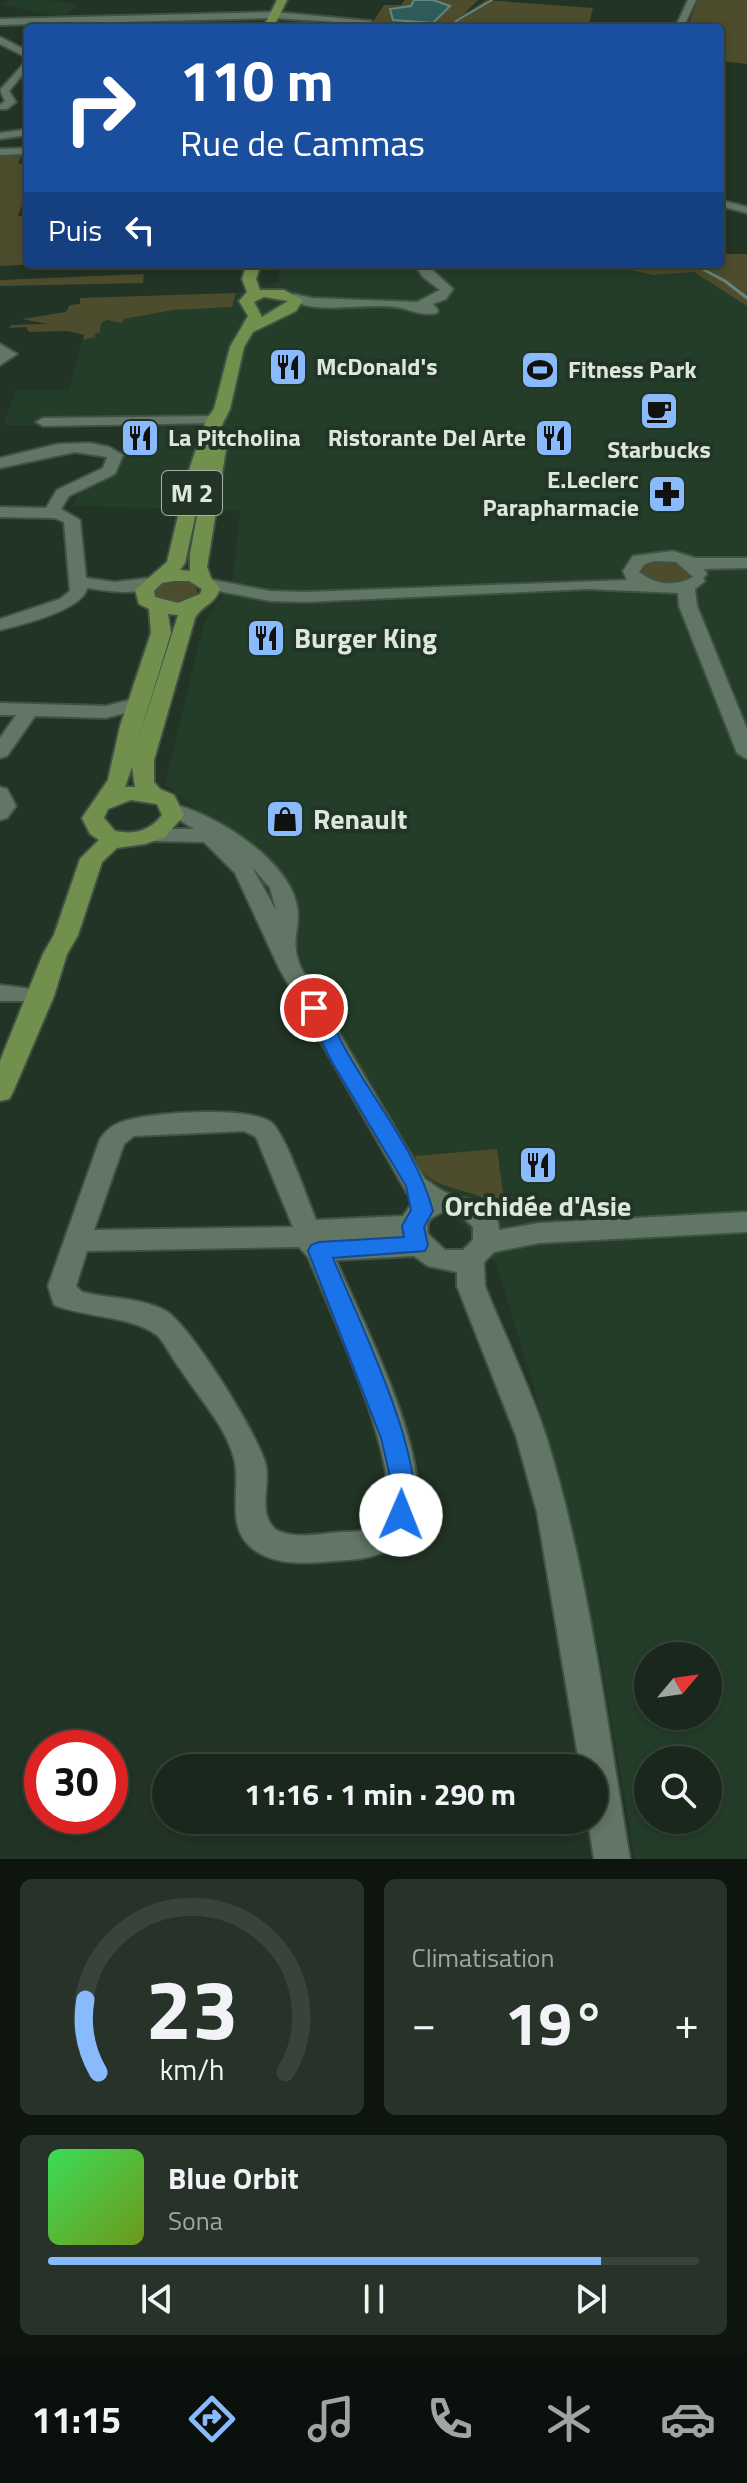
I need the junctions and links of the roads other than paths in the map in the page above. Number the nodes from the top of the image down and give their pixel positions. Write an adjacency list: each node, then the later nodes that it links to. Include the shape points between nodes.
1 (282, 0): 4 (main road)
2 (692, 0): 11 (street)
3 (341, 8): 6 (street)
4 (274, 15): 5 (street); 6 (street); 10 (main road)
5 (160, 18): 8 (street); 9 (street)
6 (338, 19): 7 (street)
7 (367, 21)
8 (0, 22)
9 (156, 24)
10 (270, 24)
11 (681, 24)
12 (0, 40): 14 (street)
13 (0, 47): 15 (street)
14 (24, 60)
15 (24, 60)
16 (24, 66): 17 (street, via 4,91 11,102)
17 (3, 107)
18 (24, 133): 19 (street)
19 (0, 139): 20 (street)
20 (24, 141)
21 (24, 151): 22 (street)
22 (0, 152)
23 (724, 204): 24 (street)
24 (747, 210)
25 (253, 268): 27 (main road, M 2, via 261,284); 28 (main road, M 2)
26 (423, 268): 29 (street, via 447,289 416,306)
27 (277, 293): 28 (main road); 29 (main road)
28 (252, 303): 29 (main road); 30 (main road, M 2, via 255,316)
29 (289, 306): 30 (main road)
30 (250, 328): 33 (main road, M 2, via 237,347)
31 (0, 348): 32 (street, via 10,354)
32 (0, 361)
33 (218, 414): 34 (street); 41 (main road, M 2, via 218,452 199,554); 45 (main road, M 2, via 197,470 176,563)
34 (43, 422)
35 (0, 463): 37 (street, via 48,449 115,455 110,471 77,486)
36 (0, 512): 37 (street)
37 (57, 514): 44 (street, via 74,523)
38 (747, 565): 40 (street)
39 (631, 571): 40 (street, via 635,562 674,557); 42 (street); 43 (street)
40 (692, 575): 43 (street); 49 (street, via 688,606)
41 (205, 582): 45 (main road, via 184,575); 46 (street, via 270,596); 47 (main road, via 209,596)
42 (587, 584): 43 (street); 46 (street)
43 (653, 587): 49 (street, via 674,599)
44 (78, 589): 45 (street); 48 (street, via 66,603)
45 (154, 591): 47 (main road); 50 (main road, M 2, via 161,633)
46 (400, 595): 47 (street)
47 (196, 605): 58 (main road, via 185,618 143,760 143,783)
48 (0, 625)
49 (700, 634): 56 (street)
50 (137, 704): 53 (street); 54 (main road, M 2)
51 (0, 709): 52 (street)
52 (29, 710): 53 (street); 55 (street)
53 (81, 712): 54 (street)
54 (130, 726): 59 (main road, M 2, via 119,780)
55 (0, 752)
56 (747, 753)
57 (0, 793): 61 (street, via 6,806)
58 (152, 794): 59 (main road, via 128,793); 60 (main road)
59 (106, 800): 62 (main road, via 95,811)
60 (173, 810): 63 (main road, via 167,826); 65 (street, via 242,848 274,876 286,902)
61 (0, 814)
62 (95, 824): 64 (main road); 66 (main road, via 70,877)
63 (153, 835): 64 (main road); 65 (street, via 209,836 219,843 244,870)
64 (124, 839): 66 (main road, via 109,843 91,859)
65 (282, 948): 70 (street)
66 (55, 954): 68 (main road)
67 (0, 993): 68 (street)
68 (41, 996): 69 (main road)
69 (0, 1092)
70 (422, 1214): 72 (street); 74 (street, via 431,1256); 74 (street, via 466,1205)
71 (747, 1222): 74 (street, via 539,1233)
72 (310, 1239): 73 (street); 73 (street, via 266,1132 244,1122 125,1130 113,1139); 73 (street, via 394,1438 402,1472 402,1505 394,1529 364,1545 282,1547 256,1532 250,1517 251,1467 238,1433 167,1327 134,1310 102,1310 64,1297 62,1286)
73 (80, 1241)
74 (471, 1253): 75 (street, via 545,1483)
75 (612, 1859)

